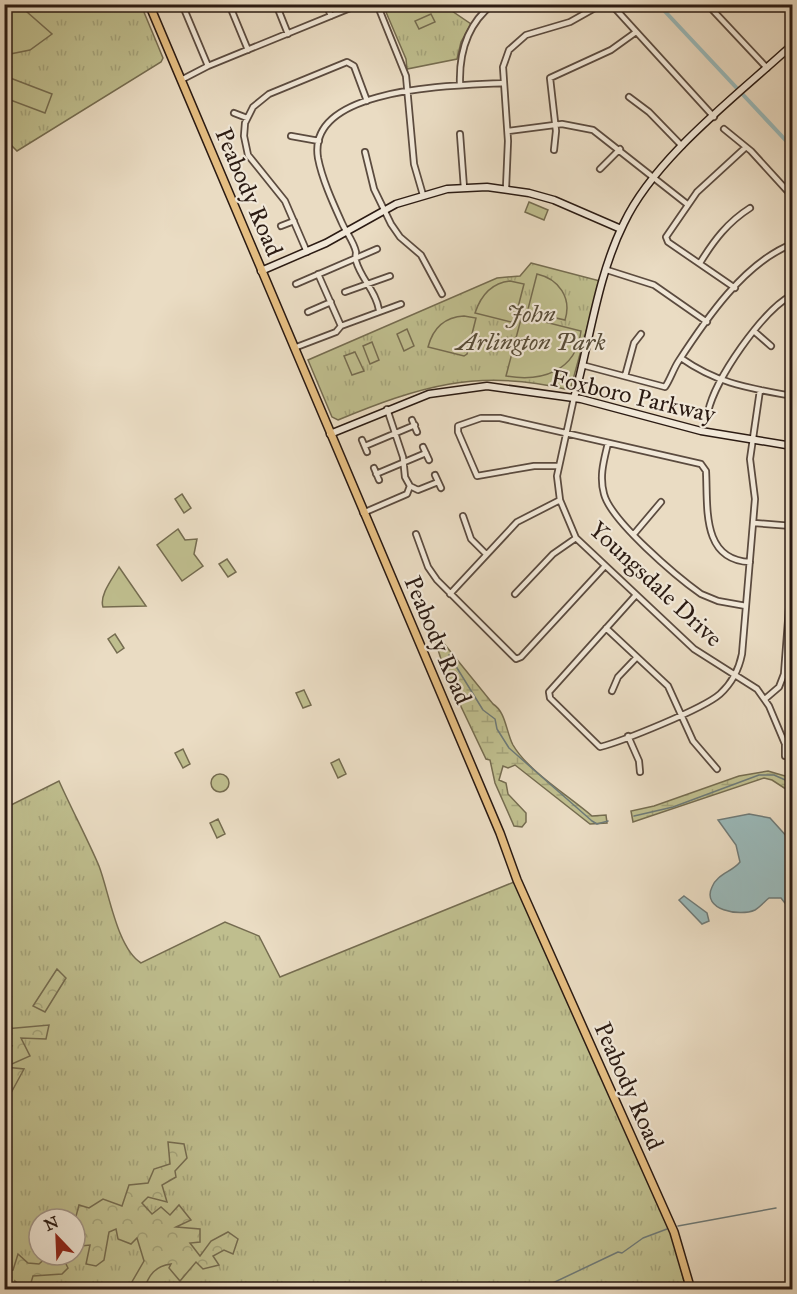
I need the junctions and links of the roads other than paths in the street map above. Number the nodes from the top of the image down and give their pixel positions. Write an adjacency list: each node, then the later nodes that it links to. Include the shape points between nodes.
1 (149, 4): 19 (main road, Peabody Road)
2 (182, 4): 17 (street)
3 (229, 4): 16 (street)
4 (276, 4): 14 (street)
5 (326, 4): 12 (street)
6 (360, 4): 12 (street)
7 (377, 4): 22 (street, via 402,63)
8 (493, 4): 21 (street, via 465,40)
9 (602, 4): 20 (street, via 582,17 526,35 515,43 504,61)
10 (611, 4): 13 (street)
11 (707, 4): 18 (street)
12 (331, 16): 14 (street)
13 (636, 32): 26 (street); 28 (street, via 610,50 550,78)
14 (288, 34): 16 (street)
15 (792, 45): 18 (street, Youngsdale Drive)
16 (248, 50): 17 (street)
17 (208, 66): 19 (street)
18 (767, 69): 26 (street, Youngsdale Drive)
19 (181, 80): 58 (main road, Peabody Road)
20 (504, 83): 21 (street); 30 (street)
21 (460, 84): 22 (street)
22 (408, 91): 24 (street); 43 (street, via 414,164)
23 (629, 97): 34 (street, via 650,112)
24 (367, 101): 27 (street, via 354,66 347,62 270,93); 33 (street, via 331,120)
25 (234, 113): 27 (street)
26 (714, 117): 34 (street, Youngsdale Drive)
27 (247, 118): 48 (street, via 244,136 248,155 282,195)
28 (555, 125): 30 (street); 36 (street, via 585,126); 37 (street)
29 (724, 129): 35 (street)
30 (508, 131): 42 (street)
31 (460, 134): 41 (street)
32 (291, 136): 33 (street)
33 (319, 141): 51 (street, via 318,158)
34 (682, 147): 40 (street, Youngsdale Drive)
35 (746, 147): 44 (street); 45 (street)
36 (620, 149): 39 (street); 40 (street)
37 (554, 150)
38 (365, 152): 47 (street)
39 (600, 169)
40 (653, 176): 45 (street); 50 (street, Youngsdale Drive)
41 (464, 188): 42 (street); 43 (street)
42 (506, 189): 50 (street, via 554,200)
43 (423, 195): 47 (street)
44 (792, 196)
45 (687, 204): 56 (street, via 666,240)
46 (750, 208): 56 (street, via 716,237)
47 (384, 210): 51 (street); 65 (street, via 395,232 421,255)
48 (294, 221): 49 (street); 54 (street)
49 (281, 226)
50 (621, 229): 57 (street, Youngsdale Drive)
51 (346, 231): 54 (street); 55 (street)
52 (792, 243): 63 (street, via 762,259)
53 (377, 249): 55 (street)
54 (307, 252): 58 (street)
55 (355, 257): 59 (street); 62 (street)
56 (700, 263): 63 (street)
57 (607, 270): 71 (street, via 654,285); 78 (street, Youngsdale Drive)
58 (261, 271): 76 (main road, Peabody Road)
59 (318, 274): 61 (street); 67 (street)
60 (390, 276): 62 (street)
61 (296, 284)
62 (367, 284): 64 (street); 69 (street)
63 (735, 288): 71 (street)
64 (345, 292)
65 (442, 294)
66 (792, 295): 73 (street)
67 (331, 302): 70 (street); 72 (street)
68 (401, 304): 69 (street)
69 (379, 310): 72 (street)
70 (308, 312)
71 (707, 321): 77 (street)
72 (341, 326): 76 (street, via 336,332)
73 (755, 332): 75 (street); 80 (street)
74 (640, 334): 79 (street)
75 (771, 346)
76 (294, 348): 88 (main road, Peabody Road)
77 (681, 358): 79 (street, via 664,387); 80 (street)
78 (582, 365): 79 (street); 83 (street, Youngsdale Drive)
79 (625, 376)
80 (720, 379): 81 (street, via 741,388); 85 (street)
81 (760, 390): 82 (street); 91 (street)
82 (792, 396)
83 (574, 398): 84 (street, Foxboro Parkway, via 487,386 429,394); 87 (street, Youngsdale Drive); 91 (street, Foxboro Parkway)
84 (387, 409): 88 (street, Foxboro Parkway); 89 (street)
85 (708, 412)
86 (417, 432): 89 (street, via 413,422)
87 (566, 432): 92 (street); 98 (street, Youngsdale Drive); 98 (street, via 489,417 458,427 477,476 525,467)
88 (330, 434): 106 (main road, Peabody Road)
89 (394, 434): 90 (street, via 366,449); 97 (street)
90 (362, 440)
91 (752, 441): 93 (street, Foxboro Parkway); 108 (street)
92 (608, 443): 111 (street, via 602,471 604,494 614,514); 114 (street, via 704,465 714,544 728,558)
93 (792, 446)
94 (423, 447): 95 (street)
95 (426, 453): 96 (street); 97 (street)
96 (429, 460)
97 (403, 462): 99 (street, via 378,477); 102 (street)
98 (558, 466): 104 (street, Youngsdale Drive)
99 (374, 468)
100 (435, 475): 101 (street)
101 (438, 482): 102 (street, via 418,490); 103 (street)
102 (410, 486): 106 (street, via 407,494)
103 (441, 488)
104 (560, 500): 112 (street, Youngsdale Drive); 113 (street, via 517,522)
105 (661, 502): 111 (street)
106 (363, 513): 131 (main road, Peabody Road, via 557,974 674,1232)
107 (463, 516): 113 (street, via 471,538)
108 (754, 523): 109 (street); 114 (street)
109 (792, 526)
110 (416, 534): 117 (street, via 428,567)
111 (634, 534): 120 (street, via 701,594)
112 (576, 538): 115 (street, Youngsdale Drive); 118 (street, via 553,554)
113 (486, 554): 117 (street)
114 (750, 562): 120 (street)
115 (604, 567): 117 (street, via 517,659); 119 (street, Youngsdale Drive)
116 (792, 568): 125 (street, via 784,674 778,687)
117 (450, 594)
118 (515, 594)
119 (636, 595): 121 (street); 123 (street, Youngsdale Drive, via 702,656)
120 (746, 606): 123 (street, via 742,654)
121 (606, 628): 122 (street); 127 (street, via 550,688 549,695 597,746)
122 (638, 657): 124 (street, via 618,677); 126 (street, via 668,686)
123 (735, 674): 125 (street, Youngsdale Drive, via 757,688); 126 (street, via 718,696)
124 (612, 691)
125 (765, 699): 128 (street, via 784,744)
126 (681, 714): 127 (street); 129 (street, via 693,741)
127 (628, 736): 130 (street)
128 (785, 756)
129 (717, 769)
130 (640, 772)
131 (691, 1290)

